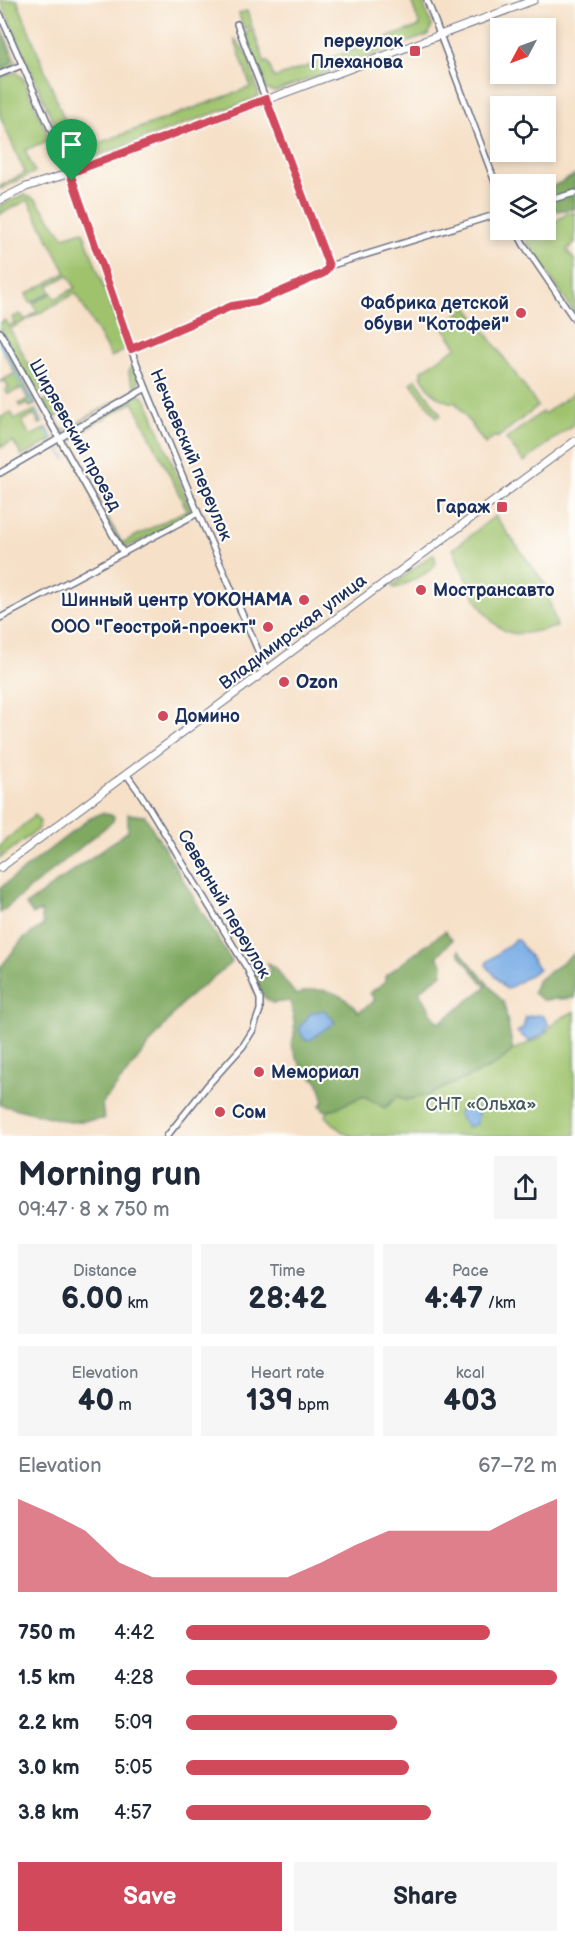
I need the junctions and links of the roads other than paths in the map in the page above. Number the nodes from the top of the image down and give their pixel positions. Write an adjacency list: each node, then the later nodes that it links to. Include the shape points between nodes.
1 (428, 0): 5 (street)
2 (534, 0): 5 (street)
3 (0, 14): 6 (street, Нечаевский переулок)
4 (237, 24): 8 (street)
5 (440, 36): 8 (street); 10 (street)
6 (22, 65): 7 (street); 9 (street, Нечаевский переулок)
7 (0, 74)
8 (266, 99): 9 (street); 16 (street)
9 (70, 173): 13 (street); 19 (street, Нечаевский переулок)
10 (492, 174)
11 (575, 193): 12 (street)
12 (556, 198)
13 (0, 200)
14 (490, 216): 16 (street)
15 (521, 240): 17 (street)
16 (329, 266): 19 (street, via 324,273 257,302 232,306)
17 (575, 320)
18 (0, 332): 21 (street, Ширяевский проезд)
19 (131, 349): 20 (street, Нечаевский переулок)
20 (147, 388): 21 (street); 24 (street, Нечаевский переулок)
21 (59, 438): 23 (street); 25 (street, Ширяевский проезд)
22 (575, 441): 27 (street, Владимирская улица)
23 (0, 473)
24 (198, 513): 25 (street); 27 (street, Нечаевский переулок)
25 (123, 553): 26 (street)
26 (0, 618)
27 (267, 671): 28 (street, Владимирская улица)
28 (127, 775): 29 (street, Владимирская улица); 30 (street, Северный переулок, via 248,970 260,999 258,1018 249,1038)
29 (0, 868)
30 (167, 1136)

